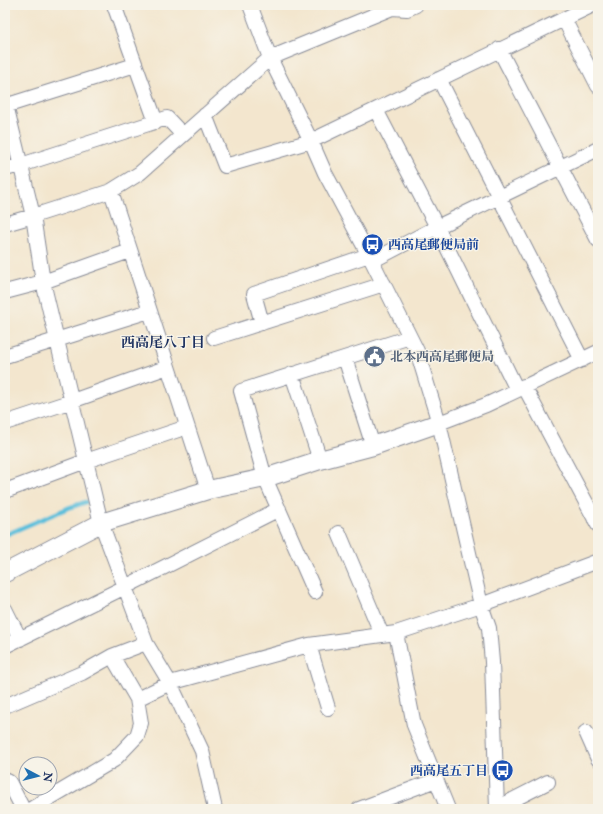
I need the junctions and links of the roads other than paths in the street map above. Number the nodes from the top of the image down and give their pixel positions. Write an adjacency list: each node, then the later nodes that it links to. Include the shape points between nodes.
1 (114, 5): 8 (street)
2 (250, 5): 7 (street)
3 (416, 5): 7 (street, via 407,9 392,8)
4 (593, 5): 5 (street)
5 (564, 19): 6 (street); 10 (street)
6 (500, 50): 9 (street); 19 (street)
7 (270, 58): 13 (street); 16 (street)
8 (135, 65): 11 (street); 14 (street)
9 (439, 79): 12 (street); 22 (street)
10 (598, 86)
11 (6, 104): 18 (street)
12 (376, 110): 16 (street); 25 (street)
13 (205, 115): 15 (street); 16 (street, via 225,166)
14 (156, 122): 15 (street, via 167,118); 18 (street)
15 (183, 135): 21 (street, via 140,173)
16 (311, 141): 28 (street, via 325,173)
17 (598, 149): 19 (street)
18 (21, 166): 20 (street); 23 (street)
19 (561, 167): 22 (street); 26 (street)
20 (5, 169)
21 (111, 191): 23 (street); 27 (street)
22 (500, 197): 25 (street); 38 (street)
23 (33, 216): 24 (street); 29 (street)
24 (5, 224)
25 (437, 227): 28 (street); 42 (street)
26 (598, 240)
27 (130, 251): 29 (street); 32 (street)
28 (371, 258): 30 (street); 33 (street, via 254,294)
29 (42, 282): 31 (street); 36 (street)
30 (384, 284): 33 (street); 34 (street)
31 (5, 292)
32 (150, 311): 36 (street); 40 (street)
33 (262, 323): 35 (street)
34 (410, 337): 39 (street); 45 (street, via 417,351)
35 (214, 338)
36 (57, 341): 37 (street); 43 (street)
37 (5, 356)
38 (593, 357): 42 (street)
39 (345, 358): 41 (street); 47 (street)
40 (168, 367): 43 (street); 46 (street)
41 (292, 374): 48 (street); 50 (street, via 241,391)
42 (520, 388): 45 (street, via 486,405); 55 (street)
43 (72, 401): 44 (street); 49 (street)
44 (5, 423)
45 (439, 423): 47 (street); 61 (street)
46 (188, 427): 49 (street); 52 (street)
47 (373, 446): 48 (street)
48 (320, 460): 50 (street)
49 (86, 461): 51 (street); 54 (street)
50 (265, 478): 52 (street); 53 (street)
51 (5, 490)
52 (208, 490): 54 (street)
53 (279, 509): 59 (street); 60 (street)
54 (101, 523): 58 (street); 59 (street)
55 (598, 525)
56 (339, 533): 63 (street)
57 (598, 562): 61 (street)
58 (5, 573)
59 (125, 587): 64 (street); 65 (street)
60 (315, 592)
61 (481, 605): 63 (street); 79 (street, via 489,628 492,662)
62 (5, 609): 64 (street)
63 (389, 634): 66 (street); 76 (street, via 414,725)
64 (20, 639): 67 (street)
65 (146, 643): 68 (street); 69 (street)
66 (309, 645): 69 (street); 72 (street)
67 (5, 646)
68 (112, 656): 70 (street); 71 (street, via 82,673)
69 (170, 683): 70 (street); 78 (street, via 202,751)
70 (137, 699): 81 (street, via 141,723 137,736 114,760)
71 (5, 706)
72 (328, 708)
73 (586, 732): 74 (street)
74 (598, 759)
75 (5, 780): 80 (street, via 9,782)
76 (436, 780): 82 (street); 83 (street)
77 (548, 782): 79 (street)
78 (211, 808)
79 (497, 808)
80 (23, 809)
81 (31, 809)
82 (358, 809)
83 (448, 809)

